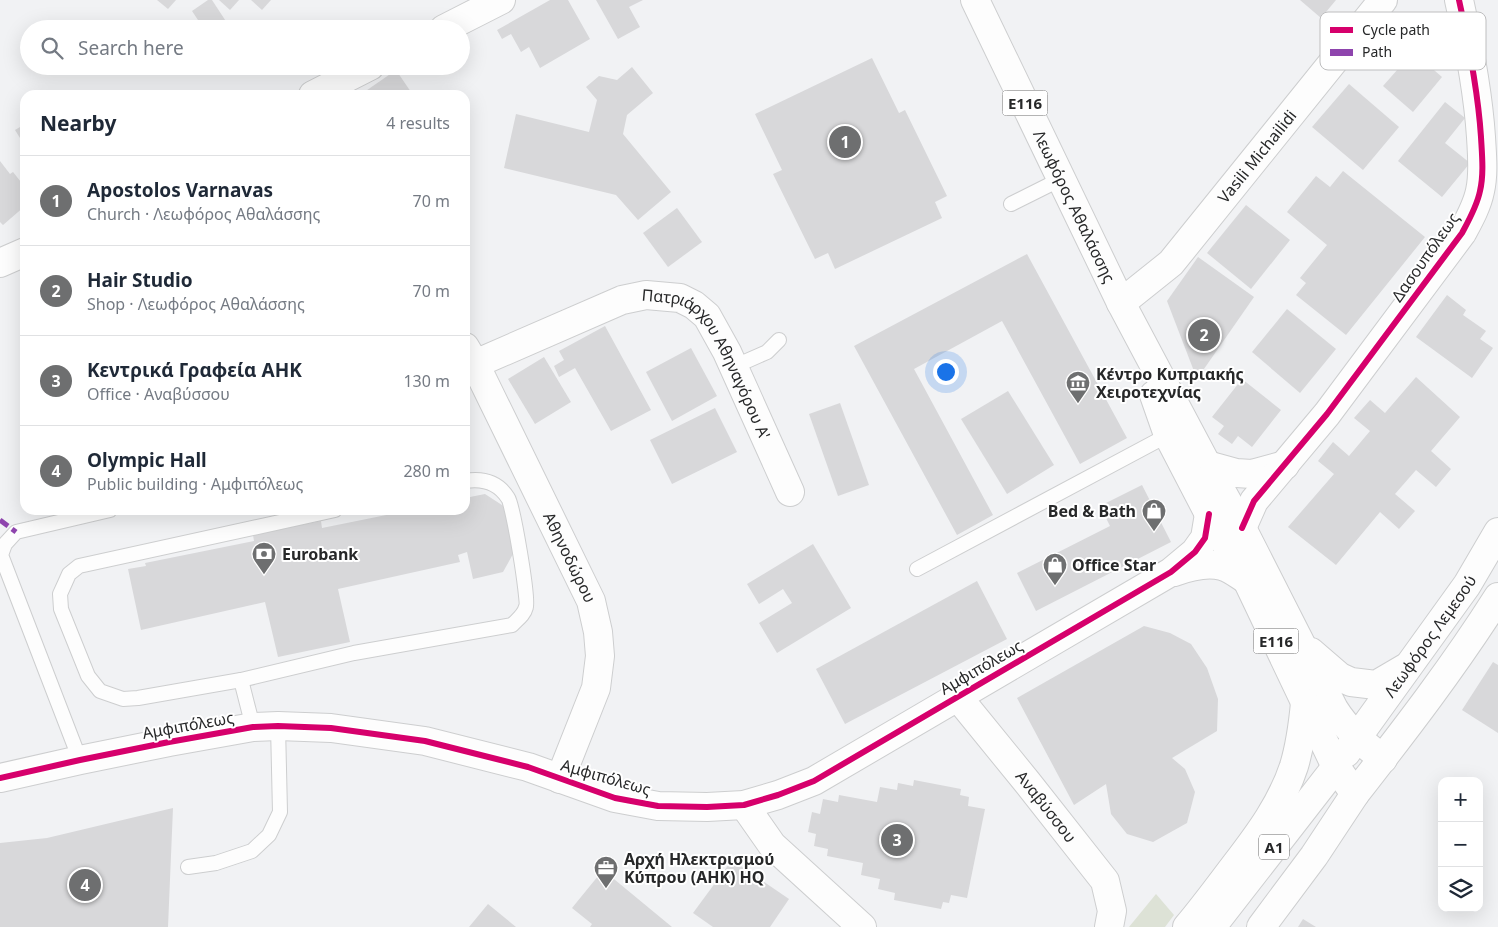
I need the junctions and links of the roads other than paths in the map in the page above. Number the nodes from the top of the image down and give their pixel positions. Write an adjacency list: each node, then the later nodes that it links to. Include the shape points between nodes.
1 (501, 0): 5 (main road)
2 (975, 0): 10 (main road, Λεωφόρος Αθαλάσσης / E116)
3 (1383, 0): 4 (main road, Vasili Michailidi)
4 (1373, 12)
5 (462, 20)
6 (1327, 70): 14 (main road, Vasili Michailidi, via 1171,264)
7 (1474, 70): 20 (main road, Δασουπόλεως, via 1480,110 1482,161 1480,190 1474,210 1462,233)
8 (352, 75): 9 (main road)
9 (323, 90)
10 (1062, 179): 11 (lane); 14 (main road, Λεωφόρος Αθαλάσσης / E116)
11 (1011, 204)
12 (20, 254): 13 (main road)
13 (0, 263)
14 (1121, 303): 18 (main road, Λεωφόρος Αθαλάσσης / E116); 19 (main road, Λεωφόρος Αθαλάσσης / E116)
15 (778, 340): 17 (lane, via 767,352)
16 (470, 355): 17 (main road, Πατριάρχου Αθηναγόρου Α', via 622,300 646,295 680,298 707,316); 43 (main road, Αθηνοδώρου, via 591,601 598,632 600,656 596,688)
17 (733, 367): 22 (main road, Πατριάρχου Αθηναγόρου Α')
18 (1168, 435): 23 (main road, Λεωφόρος Αθαλάσσης / E116); 28 (lane)
19 (1207, 465): 20 (main road, via 1252,474); 26 (main road, Λεωφόρος Αθαλάσσης / E116)
20 (1285, 465): 26 (main road, Δασουπόλεως, via 1254,502)
21 (470, 481): 34 (lane, via 481,479 492,483 509,499 527,605 522,616 512,625 354,653)
22 (790, 492)
23 (1209, 514): 29 (main road, Αμφιπόλεως, via 1205,538 1195,552); 30 (main road, Λεωφόρος Αθαλάσσης / E116)
24 (89, 515): 40 (lane, via 16,532 5,544 1,555)
25 (312, 515): 34 (lane, via 79,566 69,574 60,594 61,608 88,676 100,691 123,699 138,698)
26 (1242, 528): 32 (main road, Λεωφόρος Αθαλάσσης / E116)
27 (1498, 532): 33 (main road, Λεωφόρος Λεμεσού / A1, via 1467,586)
28 (917, 569)
29 (1171, 572): 30 (main road, Αμφιπόλεως, via 1204,565 1222,566); 35 (main road, Αμφιπόλεως)
30 (1247, 580): 36 (main road, Λεωφόρος Αθαλάσσης / E116)
31 (1498, 597): 39 (main road, Λεωφόρος Λεμεσού / A1, via 1474,635)
32 (1299, 640): 33 (main road, via 1326,666 1351,682 1376,685); 38 (main road, Λεωφόρος Αθαλάσσης / E116, via 1342,721)
33 (1411, 664): 38 (main road, Λεωφόρος Λεμεσού / A1)
34 (241, 680): 37 (lane)
35 (957, 696): 45 (main road, Αμφιπόλεως, via 814,781); 48 (main road, Αναβύσσου, via 1104,881 1112,911)
36 (1305, 703): 41 (main road, Λεωφόρος Αθαλάσσης / E116); 49 (main road, via 1296,759 1282,796 1260,832)
37 (265, 727): 40 (main road, Αμφιπόλεως); 43 (main road, Αμφιπόλεως, via 331,728 425,741 528,767); 46 (lane, via 280,812 270,834 252,851 216,863)
38 (1357, 739): 39 (main road, Λεωφόρος Αθαλάσσης / E116); 41 (main road, A1)
39 (1382, 759): 44 (main road, A1)
40 (80, 760): 42 (main road, Αμφιπόλεως)
41 (1336, 767): 44 (main road, Λεωφόρος Αθαλάσσης / E116); 50 (main road, A1)
42 (0, 778)
43 (560, 779): 45 (main road, Αμφιπόλεως, via 615,798 658,806)
44 (1355, 794): 51 (main road, A1)
45 (744, 805): 47 (main road, via 772,844)
46 (188, 867)
47 (862, 927)
48 (1109, 927)
49 (1187, 927)
50 (1211, 927)
51 (1261, 927)

